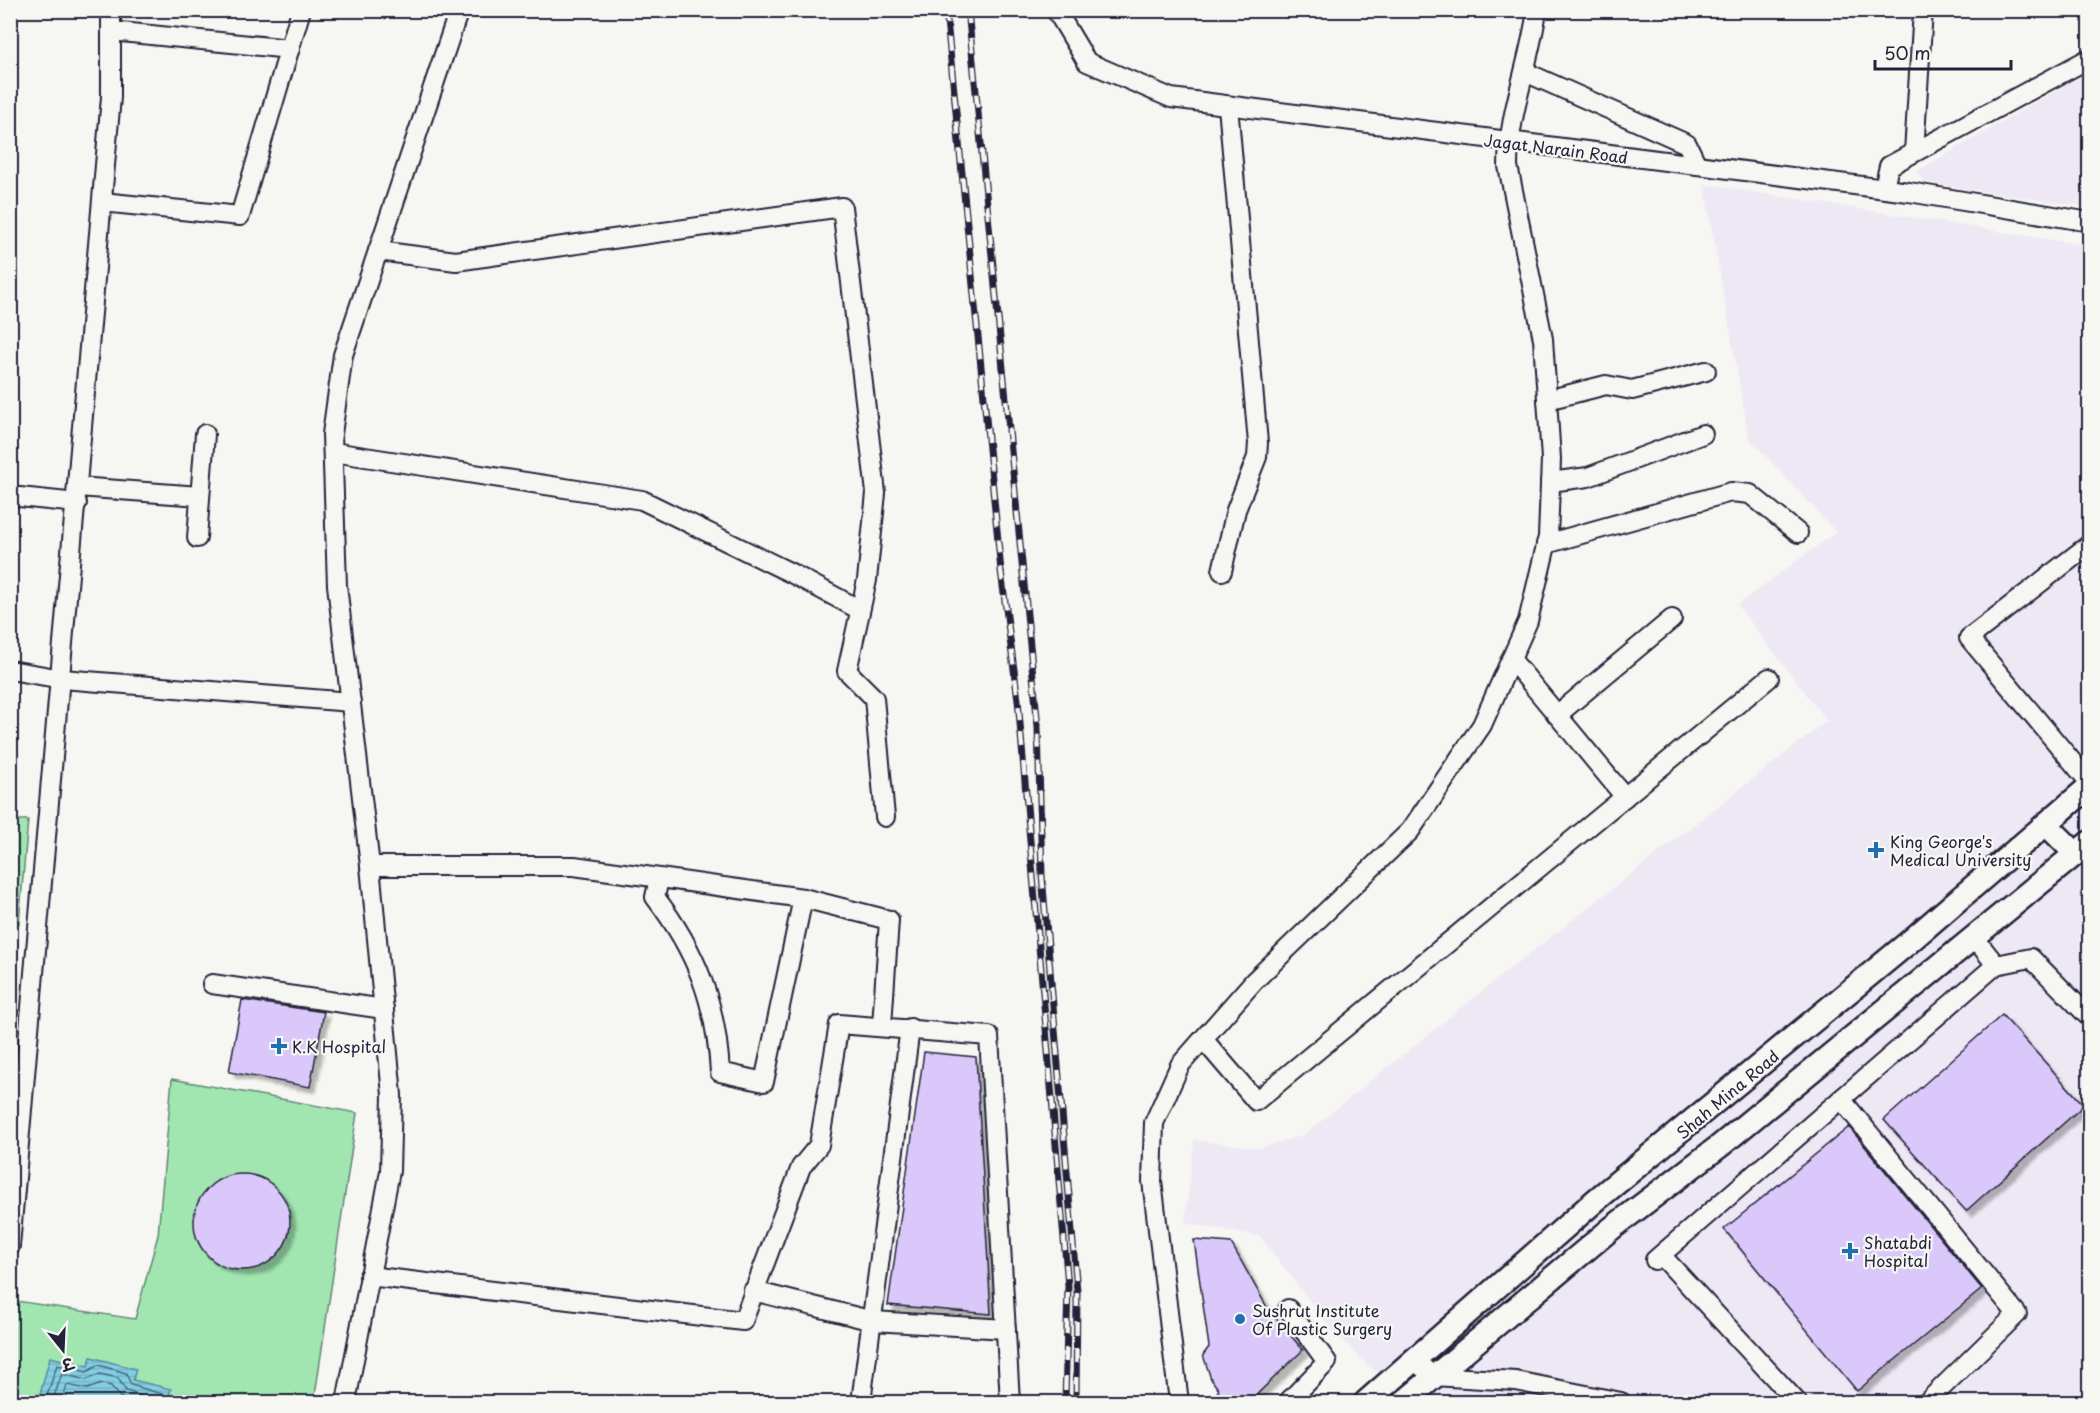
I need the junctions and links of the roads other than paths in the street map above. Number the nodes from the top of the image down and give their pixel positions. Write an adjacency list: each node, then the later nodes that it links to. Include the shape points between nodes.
1 (111, 10): 7 (street)
2 (301, 10): 8 (street)
3 (459, 10): 18 (street)
4 (1056, 10): 11 (street, Jagat Narain Road, via 1087,62 1171,98)
5 (1537, 10): 10 (street)
6 (1923, 10): 13 (street)
7 (111, 31): 8 (street); 16 (street, via 111,97)
8 (290, 50): 16 (street, via 240,216)
9 (2090, 58): 13 (street)
10 (1525, 72): 12 (street); 14 (street, via 1687,144)
11 (1228, 106): 12 (street, Jagat Narain Road); 32 (street, via 1258,443 1257,458 1236,510)
12 (1508, 142): 14 (street, Jagat Narain Road); 20 (street, via 1508,166 1543,339)
13 (1914, 152): 15 (street, via 1889,166)
14 (1697, 165): 15 (street, Jagat Narain Road)
15 (1884, 188): 17 (street, Jagat Narain Road)
16 (102, 202): 25 (street)
17 (2090, 222)
18 (378, 251): 23 (street, via 343,355); 33 (street, via 456,261 842,207 876,493)
19 (1706, 370): 20 (street, via 1632,390 1606,385)
20 (1547, 400): 24 (street)
21 (205, 434): 27 (street)
22 (1703, 434): 24 (street, via 1588,477)
23 (333, 452): 33 (street, via 642,500); 39 (street, via 337,585)
24 (1550, 482): 30 (street)
25 (78, 495): 26 (street); 27 (street); 38 (street)
26 (10, 496)
27 (200, 496): 29 (street)
28 (1798, 533): 30 (street, via 1750,494 1731,492)
29 (197, 538)
30 (1546, 544): 35 (street, via 1528,621)
31 (2090, 544): 41 (street, via 1969,638)
32 (1222, 571)
33 (860, 610): 43 (street, via 847,671 874,698)
34 (1671, 618): 40 (street)
35 (1511, 659): 40 (street); 58 (street, via 1482,725 1410,831 1254,981)
36 (10, 670): 38 (street)
37 (1769, 678): 42 (street)
38 (62, 679): 39 (street); 62 (street)
39 (351, 702): 46 (street)
40 (1557, 715): 42 (street)
41 (2090, 785): 44 (main road, Shah Mina Road)
42 (1625, 797): 58 (street, via 1256,1101)
43 (885, 817)
44 (2048, 825): 45 (main road); 50 (main road, Shah Mina Road)
45 (2082, 848): 49 (main road, Shah Mina Road)
46 (370, 866): 47 (street, via 574,866); 54 (street)
47 (659, 879): 48 (street); 48 (street, via 655,897 701,972 718,1043 720,1072 764,1082)
48 (803, 898): 56 (street, via 889,920)
49 (1973, 936): 51 (street); 52 (main road, Shah Mina Road)
50 (1908, 943): 52 (main road); 60 (main road, Shah Mina Road)
51 (1996, 965): 55 (street, via 2031,958); 59 (street)
52 (1931, 970): 61 (main road, Shah Mina Road)
53 (212, 984): 54 (street)
54 (384, 1009): 63 (street, via 392,1095 390,1171)
55 (2090, 1018)
56 (882, 1026): 57 (street); 64 (street, via 839,1024 819,1145 801,1167)
57 (910, 1028): 66 (street); 67 (street, via 989,1036)
58 (1203, 1039): 73 (street, via 1180,1065 1154,1123 1152,1181)
59 (1841, 1099): 78 (street, via 1658,1258); 79 (street, via 2018,1314)
60 (1687, 1127): 61 (main road); 68 (main road, Shah Mina Road, via 1596,1200)
61 (1709, 1154): 69 (main road, Shah Mina Road, via 1612,1228)
62 (10, 1246)
63 (369, 1276): 64 (street, via 742,1321); 70 (street)
64 (753, 1291): 66 (street)
65 (1288, 1310): 74 (street, via 1327,1362)
66 (873, 1321): 67 (street); 71 (street)
67 (1006, 1329): 72 (street)
68 (1415, 1361): 69 (street); 75 (main road, Shah Mina Road)
69 (1433, 1376): 76 (main road, Shah Mina Road); 77 (street, via 1516,1381)
70 (346, 1402)
71 (861, 1402)
72 (1010, 1402)
73 (1179, 1402)
74 (1288, 1402)
75 (1366, 1402)
76 (1404, 1402)
77 (1621, 1402)
78 (1797, 1402)
79 (1928, 1402)

